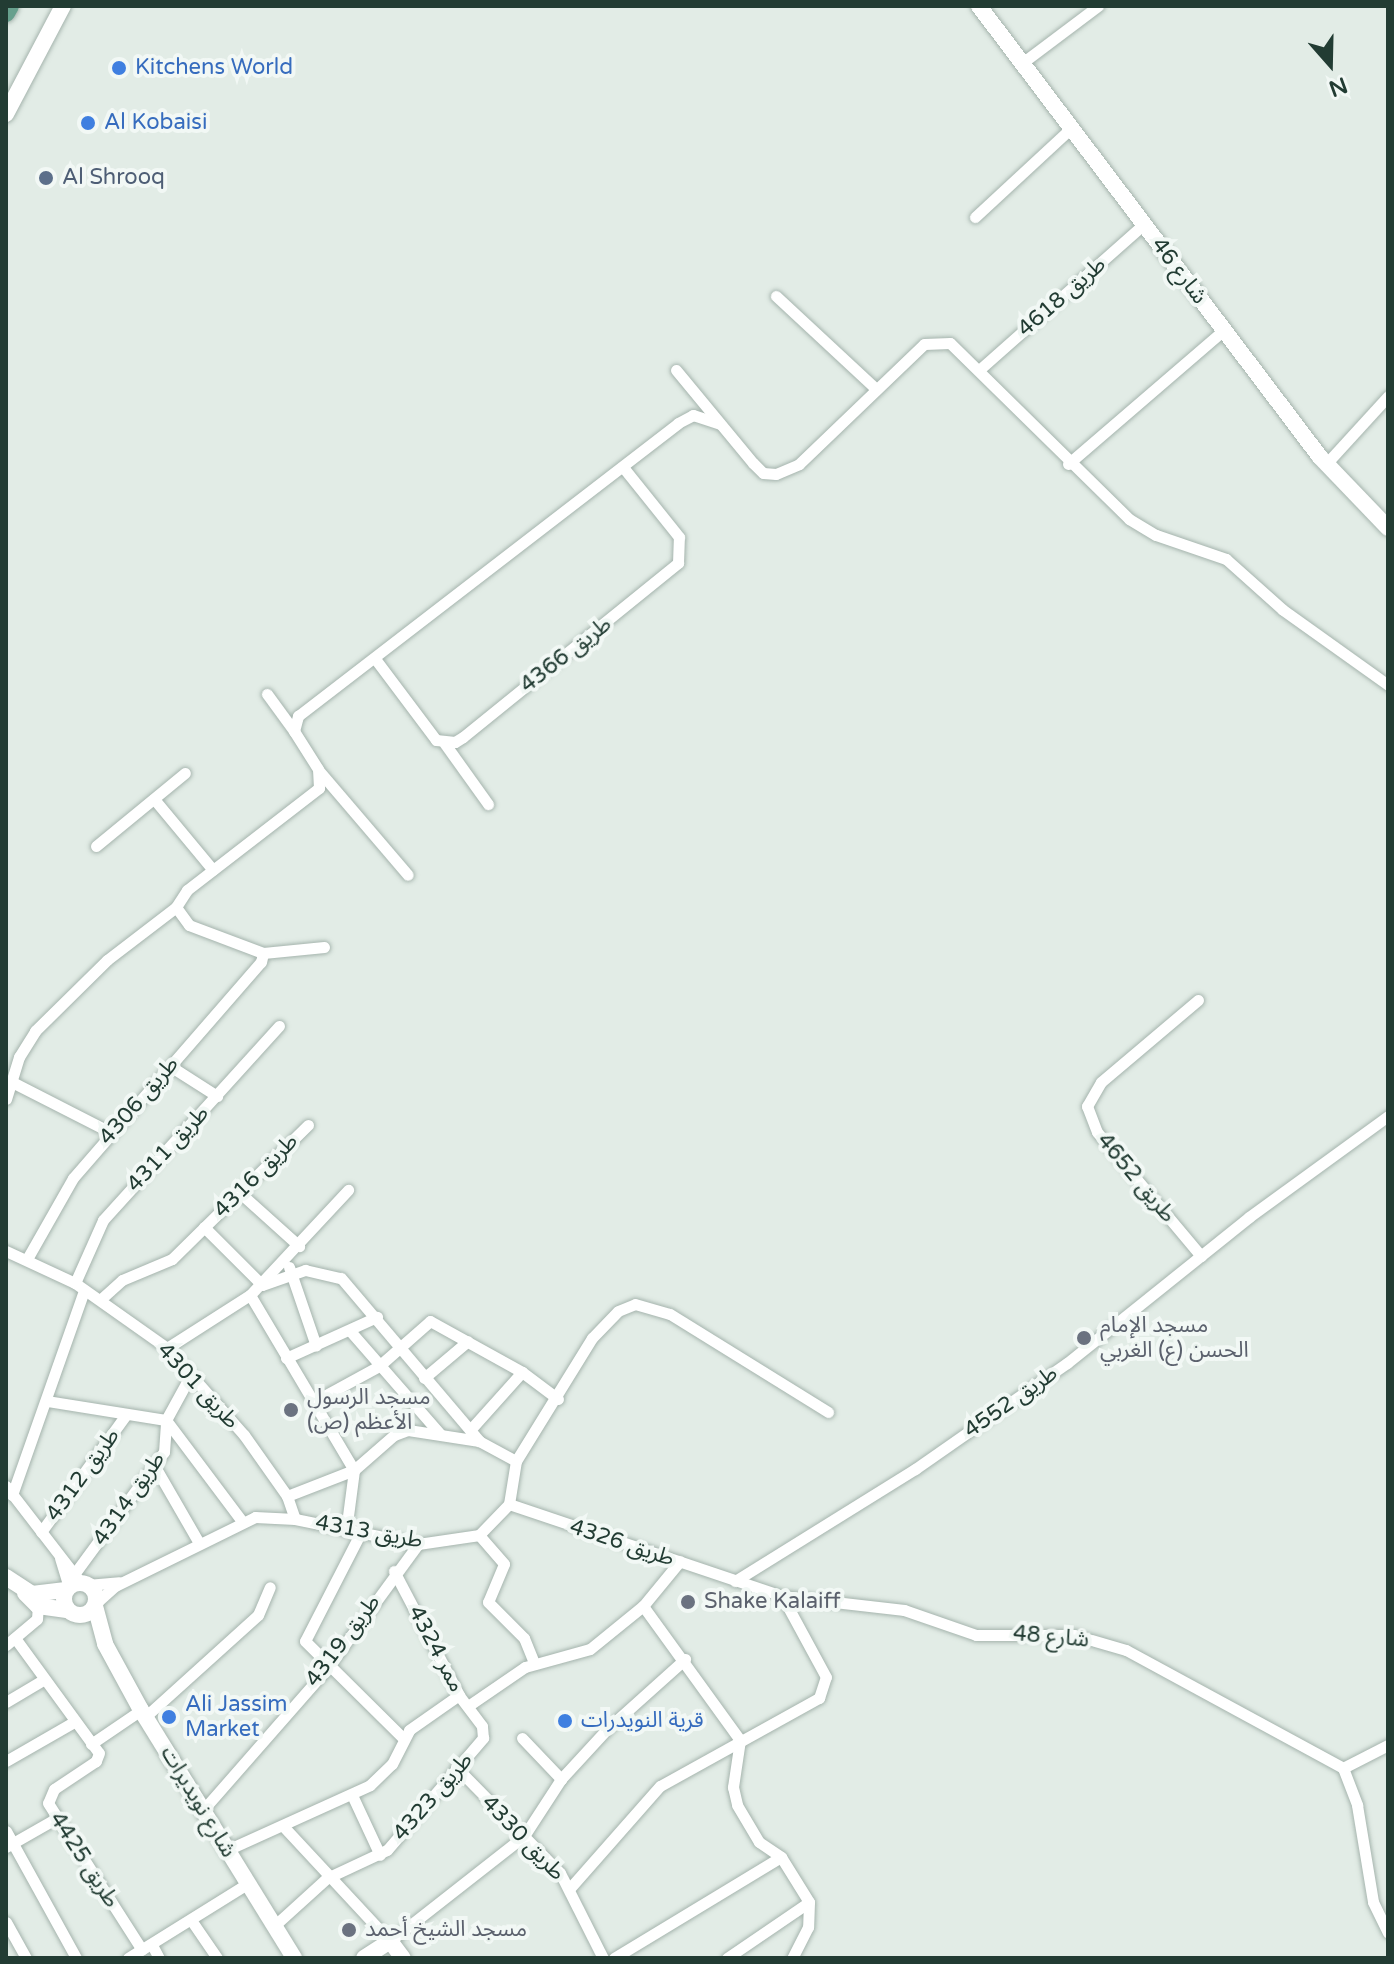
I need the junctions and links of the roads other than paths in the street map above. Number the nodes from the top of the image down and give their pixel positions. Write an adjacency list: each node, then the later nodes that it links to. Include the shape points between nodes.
1 (10, 6): 5 (main road)
2 (63, 6): 7 (street)
3 (979, 6): 6 (street, شارع 46)
4 (1098, 6): 6 (street)
5 (6, 13)
6 (1022, 63): 8 (street, شارع 46)
7 (6, 114)
8 (1071, 128): 9 (street); 10 (street, شارع 46)
9 (975, 217)
10 (1144, 224): 12 (street, شارع 46); 14 (street, طريق 4618)
11 (776, 296): 15 (street)
12 (1224, 330): 18 (street); 19 (street, شارع 46)
13 (676, 370): 17 (street)
14 (979, 370): 15 (street, via 950,343 937,340 924,344); 18 (street)
15 (876, 389): 17 (street, via 799,464 776,474 763,473)
16 (1388, 396): 19 (street)
17 (720, 424): 20 (street, via 693,415)
18 (1068, 464): 23 (street, via 1129,519 1156,535 1226,559 1283,610)
19 (1326, 464): 21 (street, شارع 46)
20 (623, 467): 22 (street); 26 (street, طريق 4366, via 679,537 678,563 463,737)
21 (1388, 528)
22 (376, 660): 25 (street, via 303,709); 26 (street, via 436,740)
23 (1388, 685)
24 (267, 694): 25 (street)
25 (294, 731): 27 (street)
26 (445, 744): 30 (street)
27 (318, 769): 32 (street, via 319,788); 33 (street)
28 (185, 773): 29 (street)
29 (154, 799): 31 (street); 32 (street)
30 (488, 804)
31 (96, 846)
32 (213, 870): 34 (street, via 178,898)
33 (408, 875)
34 (176, 907): 36 (street, via 189,925); 40 (street, via 107,960 35,1031 19,1057)
35 (324, 947): 36 (street)
36 (263, 953): 39 (street, طريق 4306, via 261,962)
37 (1198, 1000): 51 (street, طريق 4652, via 1101,1082 1087,1106 1097,1132)
38 (279, 1026): 41 (street, طريق 4311)
39 (170, 1066): 41 (street); 45 (street, طريق 4306)
40 (14, 1083): 42 (street); 45 (street)
41 (217, 1096): 56 (street, طريق 4311, via 103,1220)
42 (6, 1099)
43 (1388, 1116): 51 (street, طريق 4552)
44 (308, 1125): 47 (street, طريق 4316)
45 (110, 1132): 52 (street, طريق 4306, via 59,1199)
46 (348, 1190): 49 (street)
47 (239, 1192): 48 (street, طريق 4316); 49 (street)
48 (204, 1227): 55 (street, طريق 4316); 58 (street, طريق 4316, via 163,1266 122,1280)
49 (299, 1246): 53 (street)
50 (6, 1251): 52 (street, طريق 4301)
51 (1201, 1256): 96 (street, طريق 4552, via 1097,1341 961,1438)
52 (27, 1259): 56 (street, طريق 4301)
53 (286, 1259): 54 (street); 55 (street)
54 (291, 1273): 55 (street); 59 (street, via 316,1270 341,1278); 62 (street)
55 (262, 1285): 57 (street)
56 (79, 1286): 58 (street, طريق 4301); 71 (street, طريق 4311)
57 (250, 1295): 63 (street); 65 (street)
58 (101, 1299): 63 (street, طريق 4301)
59 (377, 1317): 60 (street); 64 (street)
60 (351, 1332): 62 (street); 66 (street)
61 (468, 1341): 64 (street, via 430,1321); 67 (street); 69 (street)
62 (316, 1346): 65 (street)
63 (167, 1348): 68 (street, طريق 4301)
64 (401, 1348): 66 (street); 69 (street)
65 (286, 1358): 72 (street)
66 (379, 1366): 72 (street); 77 (street)
67 (522, 1372): 70 (street); 76 (street)
68 (189, 1378): 75 (street, طريق 4314); 83 (street, طريق 4301, via 244,1435)
69 (424, 1378): 76 (street)
70 (558, 1399): 73 (street, via 592,1338 618,1311 654,1305); 79 (street)
71 (47, 1401): 74 (street, طريق 4312); 82 (street, طريق 4311)
72 (313, 1402): 81 (street)
73 (828, 1412)
74 (125, 1416): 75 (street, طريق 4312); 88 (street, طريق 4312)
75 (166, 1420): 80 (street, طريق 4314, via 167,1441); 86 (street)
76 (470, 1430): 78 (street)
77 (441, 1435): 78 (street); 81 (street, via 408,1430 394,1435)
78 (479, 1441): 79 (street)
79 (516, 1461): 84 (street)
80 (154, 1465): 91 (street); 98 (street, طريق 4314)
81 (354, 1470): 83 (street); 87 (street)
82 (9, 1490): 88 (street)
83 (287, 1496): 85 (street, طريق 4301)
84 (509, 1504): 90 (street); 93 (street, طريق 4326)
85 (295, 1519): 86 (street, طريق 4313); 87 (street, طريق 4313)
86 (241, 1520): 91 (street, طريق 4313)
87 (346, 1531): 89 (street, طريق 4313)
88 (41, 1532): 98 (street)
89 (360, 1534): 92 (street, طريق 4313); 110 (street, via 305,1641)
90 (479, 1535): 92 (street, طريق 4313); 109 (street, via 504,1564 488,1602 524,1638)
91 (199, 1543): 97 (street, طريق 4313)
92 (418, 1544): 94 (street, طريق 4319)
93 (680, 1561): 96 (street, طريق 4326); 104 (street)
94 (394, 1571): 110 (street, طريق 4319); 112 (street, ممر 4324)
95 (6, 1577): 100 (street)
96 (735, 1581): 101 (street, شارع 48)
97 (123, 1582): 98 (street, طريق 4313); 102 (street, طريق 4313)
98 (76, 1584): 100 (street, via 44,1596); 102 (street, شارع نويديرات); 105 (street)
99 (270, 1587): 115 (street, via 258,1615)
100 (21, 1589): 103 (street)
101 (782, 1596): 120 (street, via 826,1677 825,1688 810,1704); 125 (street, شارع 48, via 904,1610 976,1635 1074,1635 1126,1650)
102 (95, 1605): 105 (street); 107 (street, شارع نويديرات)
103 (38, 1606): 105 (street); 106 (street, via 37,1619)
104 (643, 1606): 108 (street); 109 (street, via 590,1649)
105 (71, 1612): 107 (street, شارع نويديرات)
106 (11, 1642): 111 (street)
107 (105, 1644): 115 (street, شارع نويديرات)
108 (685, 1659): 120 (street); 126 (street)
109 (534, 1663): 114 (street)
110 (328, 1667): 118 (street); 128 (street, طريق 4319)
111 (43, 1680): 113 (street); 116 (street)
112 (459, 1695): 114 (street, ممر 4324); 118 (street)
113 (6, 1702)
114 (468, 1706): 117 (street, ممر 4324)
115 (143, 1714): 121 (street); 128 (street, شارع نويديرات)
116 (72, 1723): 121 (street); 123 (street)
117 (482, 1726): 124 (street, طريق 4323, via 483,1738)
118 (403, 1738): 127 (street, via 386,1771)
119 (522, 1738): 126 (street)
120 (740, 1740): 136 (street, via 733,1787 737,1805 759,1842); 139 (street, via 660,1786)
121 (91, 1744): 129 (street, طريق 4425, via 99,1753 96,1761 49,1795)
122 (1388, 1745): 125 (street)
123 (6, 1761)
124 (456, 1767): 132 (street, طريق 4330); 135 (street, طريق 4323)
125 (1343, 1768): 144 (street, via 1357,1805 1373,1902)
126 (561, 1779): 132 (street)
127 (352, 1795): 130 (street); 135 (street)
128 (203, 1810): 134 (street, شارع نويديرات)
129 (55, 1819): 133 (street); 146 (street, طريق 4425)
130 (283, 1826): 134 (street); 137 (street)
131 (6, 1831): 133 (street)
132 (524, 1836): 139 (street, طريق 4330); 145 (street)
133 (10, 1845): 148 (street)
134 (227, 1850): 138 (street, شارع نويديرات)
135 (380, 1855): 137 (street, طريق 4323)
136 (781, 1857): 140 (street); 156 (street)
137 (327, 1878): 143 (street, طريق 4323); 145 (street)
138 (247, 1884): 141 (street); 143 (street, شارع نويديرات)
139 (570, 1888): 155 (street, طريق 4330)
140 (809, 1902): 157 (street); 158 (street, via 808,1927)
141 (191, 1920): 146 (street); 151 (street)
142 (6, 1922): 147 (street)
143 (274, 1926): 152 (street, شارع نويديرات)
144 (1388, 1933)
145 (390, 1941): 153 (street); 154 (street)
146 (147, 1948): 149 (street); 150 (street, طريق 4425)
147 (26, 1958)
148 (76, 1958)
149 (128, 1958)
150 (159, 1958)
151 (217, 1958)
152 (294, 1958)
153 (364, 1958)
154 (403, 1958)
155 (603, 1958)
156 (614, 1958)
157 (727, 1958)
158 (792, 1958)

